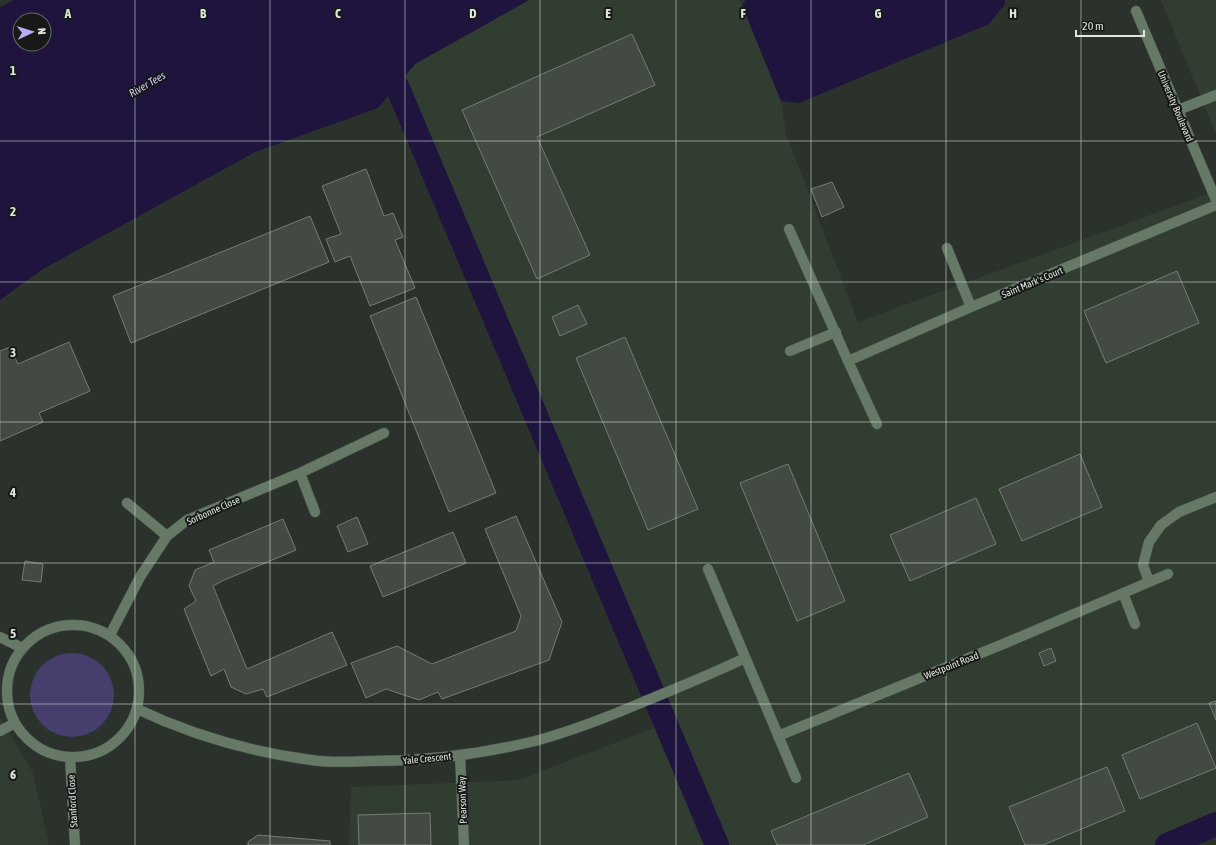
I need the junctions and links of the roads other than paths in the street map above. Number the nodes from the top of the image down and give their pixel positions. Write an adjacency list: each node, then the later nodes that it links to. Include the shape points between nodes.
1 (1136, 11): 3 (street, University Boulevard)
2 (1216, 94): 3 (street)
3 (1178, 110): 4 (street, University Boulevard)
4 (1216, 200)
5 (1216, 205): 8 (street, Saint Mark's Court)
6 (789, 229): 9 (street)
7 (947, 248): 8 (street)
8 (971, 307): 11 (street, Saint Mark's Court)
9 (836, 332): 10 (street); 11 (street)
10 (790, 351)
11 (848, 361): 12 (street)
12 (877, 424)
13 (384, 433): 14 (street, Sorbonne Close)
14 (300, 473): 17 (street); 18 (street, Sorbonne Close, via 187,520)
15 (1216, 497): 21 (street, via 1178,512 1161,525 1149,542 1143,565)
16 (127, 503): 18 (street)
17 (315, 512)
18 (167, 536): 24 (street, Sorbonne Close, via 140,577)
19 (708, 569): 27 (street)
20 (1168, 574): 21 (street, Westpoint Road)
21 (1149, 582): 22 (street, Westpoint Road)
22 (1123, 593): 23 (street); 31 (street, Westpoint Road)
23 (1136, 624)
24 (110, 635): 26 (street, via 92,627 73,624 54,627 36,635); 28 (street, via 125,649 136,668 140,688)
25 (0, 637): 26 (street)
26 (22, 648): 29 (street, via 11,665 7,684 8,704)
27 (746, 658): 31 (street); 32 (street, Yale Crescent, via 592,723 536,740)
28 (137, 709): 32 (street, Yale Crescent, via 224,742 270,754 312,760 407,761); 33 (street, via 127,729 112,745 92,755)
29 (15, 723): 30 (street); 33 (street, via 29,740 48,752)
30 (0, 731)
31 (778, 736): 34 (street)
32 (460, 755): 36 (street, Pearson Way)
33 (70, 757): 35 (street, Stanford Close)
34 (796, 778)
35 (75, 845)
36 (464, 845)

